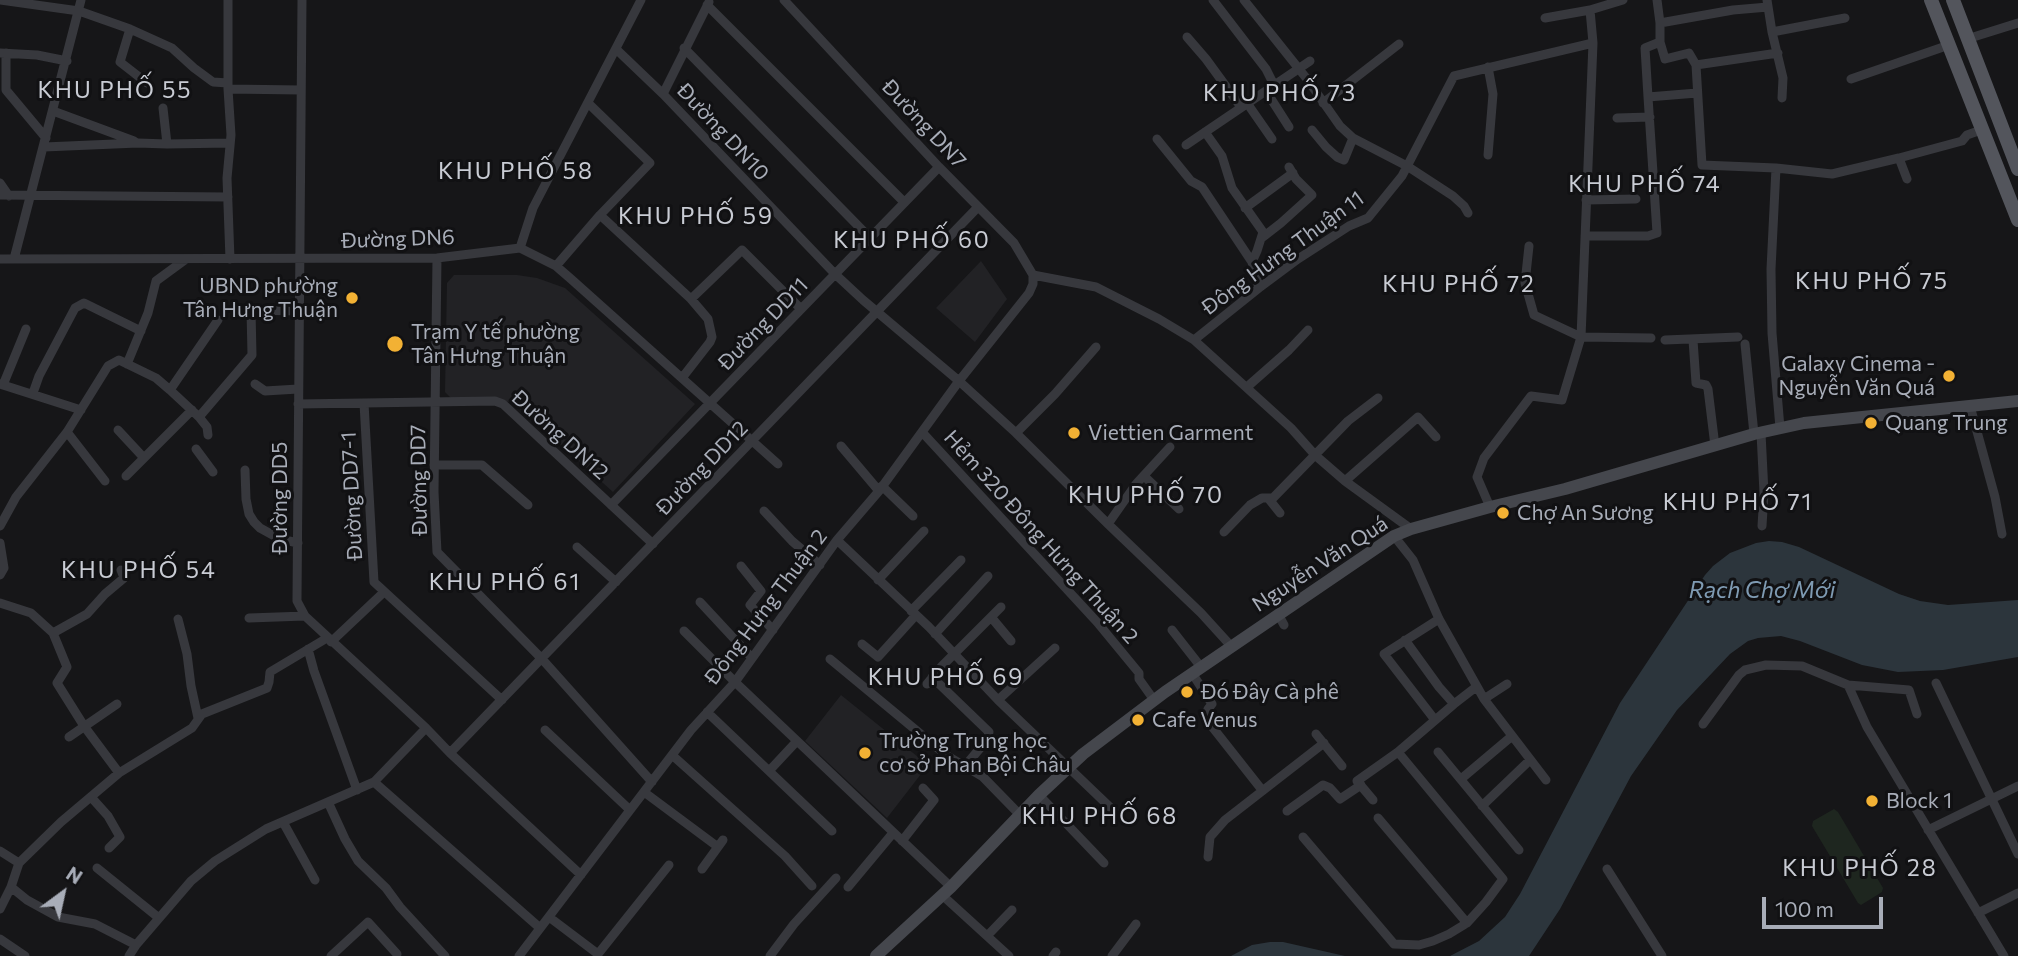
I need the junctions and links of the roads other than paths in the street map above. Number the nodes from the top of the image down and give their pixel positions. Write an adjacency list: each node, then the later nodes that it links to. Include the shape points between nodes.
1 (0, 0): 15 (street)
2 (81, 0): 15 (street)
3 (228, 0): 40 (street)
4 (302, 0): 42 (street, Đường DD5)
5 (641, 0): 30 (street)
6 (784, 0): 69 (street, Đường DN7)
7 (1213, 0): 41 (street, via 1266,69)
8 (1244, 0): 37 (street)
9 (1623, 0): 16 (street)
10 (1657, 0): 19 (street)
11 (1931, 0): 28 (main road)
12 (1953, 0): 24 (main road)
13 (708, 2): 29 (street); 79 (street)
14 (1768, 4): 19 (street); 22 (street)
15 (79, 10): 21 (street); 33 (street)
16 (1590, 10): 17 (street); 25 (street)
17 (1545, 18)
18 (1844, 18): 22 (street)
19 (1660, 23): 26 (street)
20 (2018, 23): 24 (street)
21 (130, 29): 39 (street, via 120,62); 40 (street, via 172,48 213,82)
22 (1772, 32): 31 (street)
23 (1187, 37): 49 (street)
24 (1967, 39): 28 (main road); 71 (main road)
25 (1593, 43): 36 (street, Đông Hưng Thuận 11); 78 (street)
26 (1660, 43): 35 (street, via 1665,59 1689,53); 45 (street, via 1645,48)
27 (1399, 44): 48 (street)
28 (1949, 45): 38 (street); 56 (main road)
29 (684, 48): 44 (street); 87 (street)
30 (616, 49): 44 (street, Đường DN10); 47 (street)
31 (1777, 52): 35 (street); 46 (street)
32 (3, 53): 33 (street); 61 (street, via 6,90)
33 (67, 61): 51 (street)
34 (1310, 61): 37 (street)
35 (1696, 65): 43 (street)
36 (1488, 67): 66 (street, via 1493,94); 68 (street, Đông Hưng Thuận 11, via 1454,76)
37 (1297, 69): 41 (street); 48 (street)
38 (1851, 79)
39 (147, 83)
40 (228, 86): 42 (street); 63 (street)
41 (1270, 88): 49 (street); 54 (street)
42 (301, 90): 90 (street, Đường DD5)
43 (1697, 93): 45 (street); 70 (street, via 1702,165)
44 (663, 94): 98 (street, Đường DN10)
45 (1648, 97): 52 (street)
46 (1782, 98)
47 (588, 103): 83 (street, via 650,163); 89 (street, via 533,208)
48 (1323, 103): 58 (street)
49 (1244, 105): 57 (street); 60 (street)
50 (163, 108): 64 (street)
51 (53, 111): 61 (street); 62 (street)
52 (1650, 117): 53 (street); 85 (street, via 1657,233)
53 (1617, 118)
54 (1289, 127)
55 (1312, 130): 58 (street, via 1343,160)
56 (1981, 130): 67 (street, via 1962,141); 84 (main road)
57 (1205, 132): 65 (street); 81 (street, via 1222,156 1231,188)
58 (1353, 138): 68 (street)
59 (1157, 139): 96 (street, via 1191,181 1202,187)
60 (1272, 139)
61 (45, 143): 62 (street); 75 (street)
62 (138, 143): 64 (street)
63 (230, 143): 64 (street); 76 (street)
64 (167, 144)
65 (1186, 145)
66 (1488, 155)
67 (1899, 158): 70 (street, via 1832,174); 72 (street)
68 (1407, 166): 82 (street, via 1453,196); 100 (street, Đông Hưng Thuận 11, via 1368,218)
69 (939, 167): 79 (street, Đường DD11); 80 (street, Đường DN7)
70 (1776, 168): 133 (street, via 1771,269)
71 (2018, 169)
72 (1907, 178)
73 (0, 183): 74 (street)
74 (5, 195): 75 (street)
75 (30, 197): 76 (street); 93 (street)
76 (228, 197): 95 (street)
77 (1636, 199): 78 (street)
78 (1586, 200): 85 (street)
79 (904, 202): 87 (street, Đường DD11)
80 (978, 207): 99 (street, Đường DN7, via 1014,243); 104 (street, Đường DD12)
81 (1245, 208): 86 (street); 86 (street, via 1291,170 1312,195)
82 (1468, 213)
83 (600, 215): 97 (street); 101 (street)
84 (2018, 220)
85 (1585, 236): 109 (street)
86 (1262, 237): 96 (street)
87 (870, 238): 98 (street, Đường DD11)
88 (1529, 246): 109 (street, via 1525,283 1534,315)
89 (520, 248): 91 (street, Đường DN6); 97 (street)
90 (299, 258): 91 (street, Đường DN6); 95 (street, Đường DN6); 103 (street, Đường DD5)
91 (437, 258): 126 (street, Đường DD7)
92 (0, 259): 93 (street, Đường DN6)
93 (14, 259): 94 (street, Đường DN6)
94 (186, 259): 95 (street, Đường DN6); 108 (street, via 156,281)
95 (230, 259)
96 (1252, 262): 100 (street)
97 (556, 266): 116 (street)
98 (835, 274): 102 (street, Đường DD11); 104 (street, Đường DN10)
99 (1033, 275): 111 (street, Đông Hưng Thuận 11, via 1096,287); 117 (street, Đông Hưng Thuận 2, via 1029,293)
100 (1259, 288): 111 (street, Đông Hưng Thuận 11)
101 (691, 299): 102 (street, via 742,250); 116 (street, via 708,319 712,337)
102 (801, 309): 128 (street, Đường DD11)
103 (299, 311): 121 (street, Đường DD5); 132 (street, via 251,310 252,355)
104 (877, 313): 117 (street, Đường DN10); 141 (street, Đường DD12)
105 (218, 320): 122 (street)
106 (26, 329): 118 (street)
107 (1308, 330): 120 (street)
108 (141, 331): 115 (street); 123 (street, via 83,303 75,308)
109 (1581, 337): 110 (street); 160 (street, via 1562,400 1531,396 1484,458 1477,478)
110 (1650, 338)
111 (1194, 340): 120 (street, Đông Hưng Thuận 11)
112 (1665, 340): 113 (street)
113 (1693, 340): 138 (street, via 1741,340); 143 (street, via 1696,383 1708,389)
114 (1096, 347): 137 (street)
115 (127, 363): 122 (street); 131 (street, via 119,360 108,366)
116 (682, 378): 128 (street)
117 (959, 380): 136 (street, Đông Hưng Thuận 2); 137 (street, Đường DN10)
118 (1, 384): 123 (street)
119 (255, 384): 121 (street, via 265,391)
120 (1247, 387): 146 (street, Đông Hưng Thuận 11)
121 (298, 389): 129 (street, Đường DD5)
122 (170, 390): 132 (street)
123 (33, 393): 131 (street)
124 (1378, 398): 146 (street)
125 (2018, 401): 130 (main road, Nguyễn Văn Quá)
126 (435, 402): 127 (street, Đường DN12); 149 (street, Đường DD7); 159 (street, Đường DN12, via 503,404)
127 (364, 403): 129 (street, Đường DN12); 186 (street, Đường DD7-1, via 374,582)
128 (710, 403): 141 (street); 159 (street, Đường DD11)
129 (298, 404): 175 (street, Đường DD5)
130 (1970, 406): 133 (main road, Nguyễn Văn Quá); 171 (street)
131 (80, 410): 135 (street)
132 (196, 413): 139 (street); 147 (street)
133 (1780, 428): 138 (main road, Nguyễn Văn Quá)
134 (118, 429): 147 (street)
135 (67, 432): 154 (street); 166 (street, via 16,497)
136 (922, 432): 156 (street, Đông Hưng Thuận 2); 221 (street, Hẻm 320 Đông Hưng Thuận 2, via 1097,622 1139,673)
137 (1016, 433): 165 (street, Đường DN10)
138 (1758, 434): 143 (main road, Nguyễn Văn Quá); 167 (street)
139 (208, 435)
140 (1436, 437): 155 (street, via 1418,417)
141 (752, 441): 148 (street); 176 (street, Đường DD12)
142 (841, 446): 156 (street)
143 (1715, 446): 160 (main road, Nguyễn Văn Quá)
144 (1170, 447): 153 (street)
145 (196, 449): 151 (street)
146 (1315, 454): 155 (street, Đông Hưng Thuận 11); 157 (street)
147 (144, 458): 152 (street)
148 (778, 464)
149 (435, 465): 158 (street, via 482,465); 210 (street, Đường DD7, via 438,552)
150 (245, 470): 175 (street, via 246,499 254,522 280,539)
151 (213, 472)
152 (126, 476)
153 (1144, 476): 161 (street); 165 (street)
154 (105, 481)
155 (1345, 481): 168 (street, Đông Hưng Thuận 11)
156 (881, 489): 164 (street); 173 (street, Đông Hưng Thuận 2)
157 (1268, 498): 163 (street); 170 (street, via 1250,506)
158 (528, 505)
159 (611, 505): 176 (street, Đường DN12)
160 (1490, 507): 168 (main road, Nguyễn Văn Quá)
161 (1179, 509)
162 (764, 511): 179 (street)
163 (1280, 513)
164 (913, 516)
165 (1108, 524): 205 (street, Đường DN10)
166 (0, 526)
167 (1762, 526)
168 (1411, 529): 172 (main road, Nguyễn Văn Quá)
169 (924, 531): 184 (street)
170 (1224, 532)
171 (2002, 534)
172 (1394, 536): 195 (street, via 1413,560); 205 (main road, Nguyễn Văn Quá, via 1281,619)
173 (837, 540): 179 (street, Đông Hưng Thuận 2); 184 (street)
174 (0, 543): 182 (street, via 4,568)
175 (298, 543): 191 (street, Đường DD5, via 297,601)
176 (653, 544): 185 (street, Đường DD12)
177 (577, 547): 185 (street)
178 (961, 560): 190 (street)
179 (820, 565): 196 (street, Đông Hưng Thuận 2)
180 (741, 566): 196 (street, via 761,592 750,605)
181 (121, 570): 199 (street, via 124,578 87,614)
182 (0, 575)
183 (988, 576): 200 (street)
184 (878, 579): 190 (street)
185 (615, 582): 210 (street, Đường DD12)
186 (384, 592): 201 (street); 219 (street, Đường DD7-1)
187 (700, 602): 209 (street)
188 (0, 603): 199 (street, via 31,613)
189 (1001, 607): 192 (street)
190 (914, 613): 200 (street); 204 (street, via 878,657)
191 (305, 617): 193 (street); 201 (street)
192 (991, 617): 203 (street); 208 (street)
193 (249, 618)
194 (178, 619): 226 (street)
195 (1439, 619): 202 (street); 217 (street)
196 (773, 630): 209 (street, Đông Hưng Thuận 2)
197 (1172, 630): 212 (street)
198 (684, 631): 213 (street)
199 (53, 633): 229 (street, via 67,667 57,683)
200 (935, 634): 208 (street)
201 (329, 640): 207 (street); 230 (street)
202 (1405, 640): 223 (street); 227 (street, via 1384,654)
203 (1011, 641)
204 (862, 644)
205 (1231, 646): 212 (main road, Nguyễn Văn Quá)
206 (1055, 648): 220 (street)
207 (308, 649): 226 (street, via 270,672 267,688); 254 (street)
208 (953, 654): 220 (street); 242 (street, via 930,681 989,732)
209 (752, 657): 213 (street, Đông Hưng Thuận 2)
210 (542, 659): 219 (street, Đường DD12); 250 (street, Đường DD7)
211 (830, 659): 242 (street)
212 (1197, 670): 221 (main road, Nguyễn Văn Quá); 255 (street, via 1212,704 1206,719)
213 (735, 682): 224 (street, Đông Hưng Thuận 2); 235 (street)
214 (1936, 683): 259 (street)
215 (1507, 684): 218 (street)
216 (1848, 685): 225 (street, via 1909,690); 228 (street, via 1802,666 1766,665 1745,670); 269 (street, via 1867,727)
217 (1476, 687): 218 (street); 223 (street)
218 (1484, 699): 233 (street)
219 (502, 700): 239 (street, Đường DD12)
220 (998, 700): 244 (street)
221 (1154, 700): 244 (main road, Nguyễn Văn Quá)
222 (117, 704): 229 (street)
223 (1454, 704): 227 (street)
224 (706, 712): 240 (street, Đông Hưng Thuận 2); 245 (street)
225 (1917, 714)
226 (198, 718): 246 (street, via 192,728)
227 (1435, 720): 238 (street)
228 (1703, 724)
229 (84, 726): 234 (street); 246 (street)
230 (426, 728): 239 (street); 249 (street)
231 (545, 730): 263 (street)
232 (1316, 734): 236 (street)
233 (1512, 736): 241 (street); 247 (street)
234 (69, 737)
235 (797, 741): 245 (street); 271 (street)
236 (1324, 743): 243 (street); 255 (street)
237 (1438, 751): 247 (street)
238 (1398, 752): 251 (street, via 1357,781); 298 (street, via 1503,879)
239 (450, 753): 285 (street)
240 (672, 755): 250 (street, Đông Hưng Thuận 2); 288 (street)
241 (1530, 760): 248 (street); 262 (street)
242 (965, 766): 266 (street, via 983,777)
243 (1342, 766)
244 (1067, 767): 257 (main road, Nguyễn Văn Quá); 264 (street)
245 (769, 771): 270 (street)
246 (119, 773): 258 (street)
247 (1461, 779): 262 (street)
248 (1546, 780)
249 (374, 782): 254 (street); 300 (street)
250 (652, 782): 256 (street, Đông Hưng Thuận 2)
251 (1361, 785): 260 (street); 265 (street, via 1340,799 1323,785)
252 (2018, 786): 259 (street)
253 (923, 788): 273 (street, via 934,800)
254 (357, 790): 261 (street)
255 (1262, 790): 278 (street, via 1210,836)
256 (644, 792): 263 (street, Đông Hưng Thuận 2); 283 (street, via 720,844)
257 (1039, 795): 266 (main road, Nguyễn Văn Quá); 280 (street)
258 (91, 797): 275 (street, via 120,837); 279 (street)
259 (1992, 799): 269 (street); 277 (street)
260 (1373, 800)
261 (328, 802): 268 (street); 308 (street, via 358,860)
262 (1482, 806): 274 (street)
263 (630, 810): 285 (street, Đông Hưng Thuận 2)
264 (1114, 811)
265 (1287, 811)
266 (1020, 815): 291 (main road, Nguyễn Văn Quá)
267 (1378, 818): 298 (street)
268 (283, 822): 287 (street); 296 (street, via 215,861)
269 (1928, 830): 295 (street)
270 (832, 831)
271 (893, 833): 273 (street); 290 (street)
272 (1303, 837): 298 (street, via 1394,944 1433,941)
273 (902, 841): 291 (street)
274 (1516, 846)
275 (109, 848)
276 (0, 851): 279 (street)
277 (2018, 854)
278 (1208, 857)
279 (19, 863): 289 (street)
280 (1104, 863)
281 (669, 865): 297 (street, via 598,954)
282 (97, 868): 296 (street)
283 (702, 869)
284 (1607, 869): 314 (street)
285 (581, 875): 297 (street, Đông Hưng Thuận 2)
286 (836, 878): 310 (street)
287 (315, 880)
288 (812, 886)
289 (11, 887): 293 (street); 303 (street, via 58,917 95,924)
290 (848, 887)
291 (946, 891): 301 (street); 311 (main road, Nguyễn Văn Quá)
292 (2018, 894): 295 (street)
293 (0, 909)
294 (1012, 910): 301 (street)
295 (1978, 913): 315 (street)
296 (159, 918): 303 (street)
297 (549, 918): 300 (street, Đông Hưng Thuận 2)
298 (1467, 923)
299 (1136, 924): 313 (street)
300 (540, 928): 309 (street, Đông Hưng Thuận 2)
301 (988, 936): 312 (street)
302 (0, 939): 305 (street)
303 (136, 945): 306 (street)
304 (397, 954): 307 (street, via 368,922)
305 (26, 956)
306 (129, 956)
307 (331, 956)
308 (445, 956)
309 (519, 956)
310 (770, 956)
311 (876, 956)
312 (1009, 956)
313 (1112, 956)
314 (1662, 956)
315 (2004, 956)

